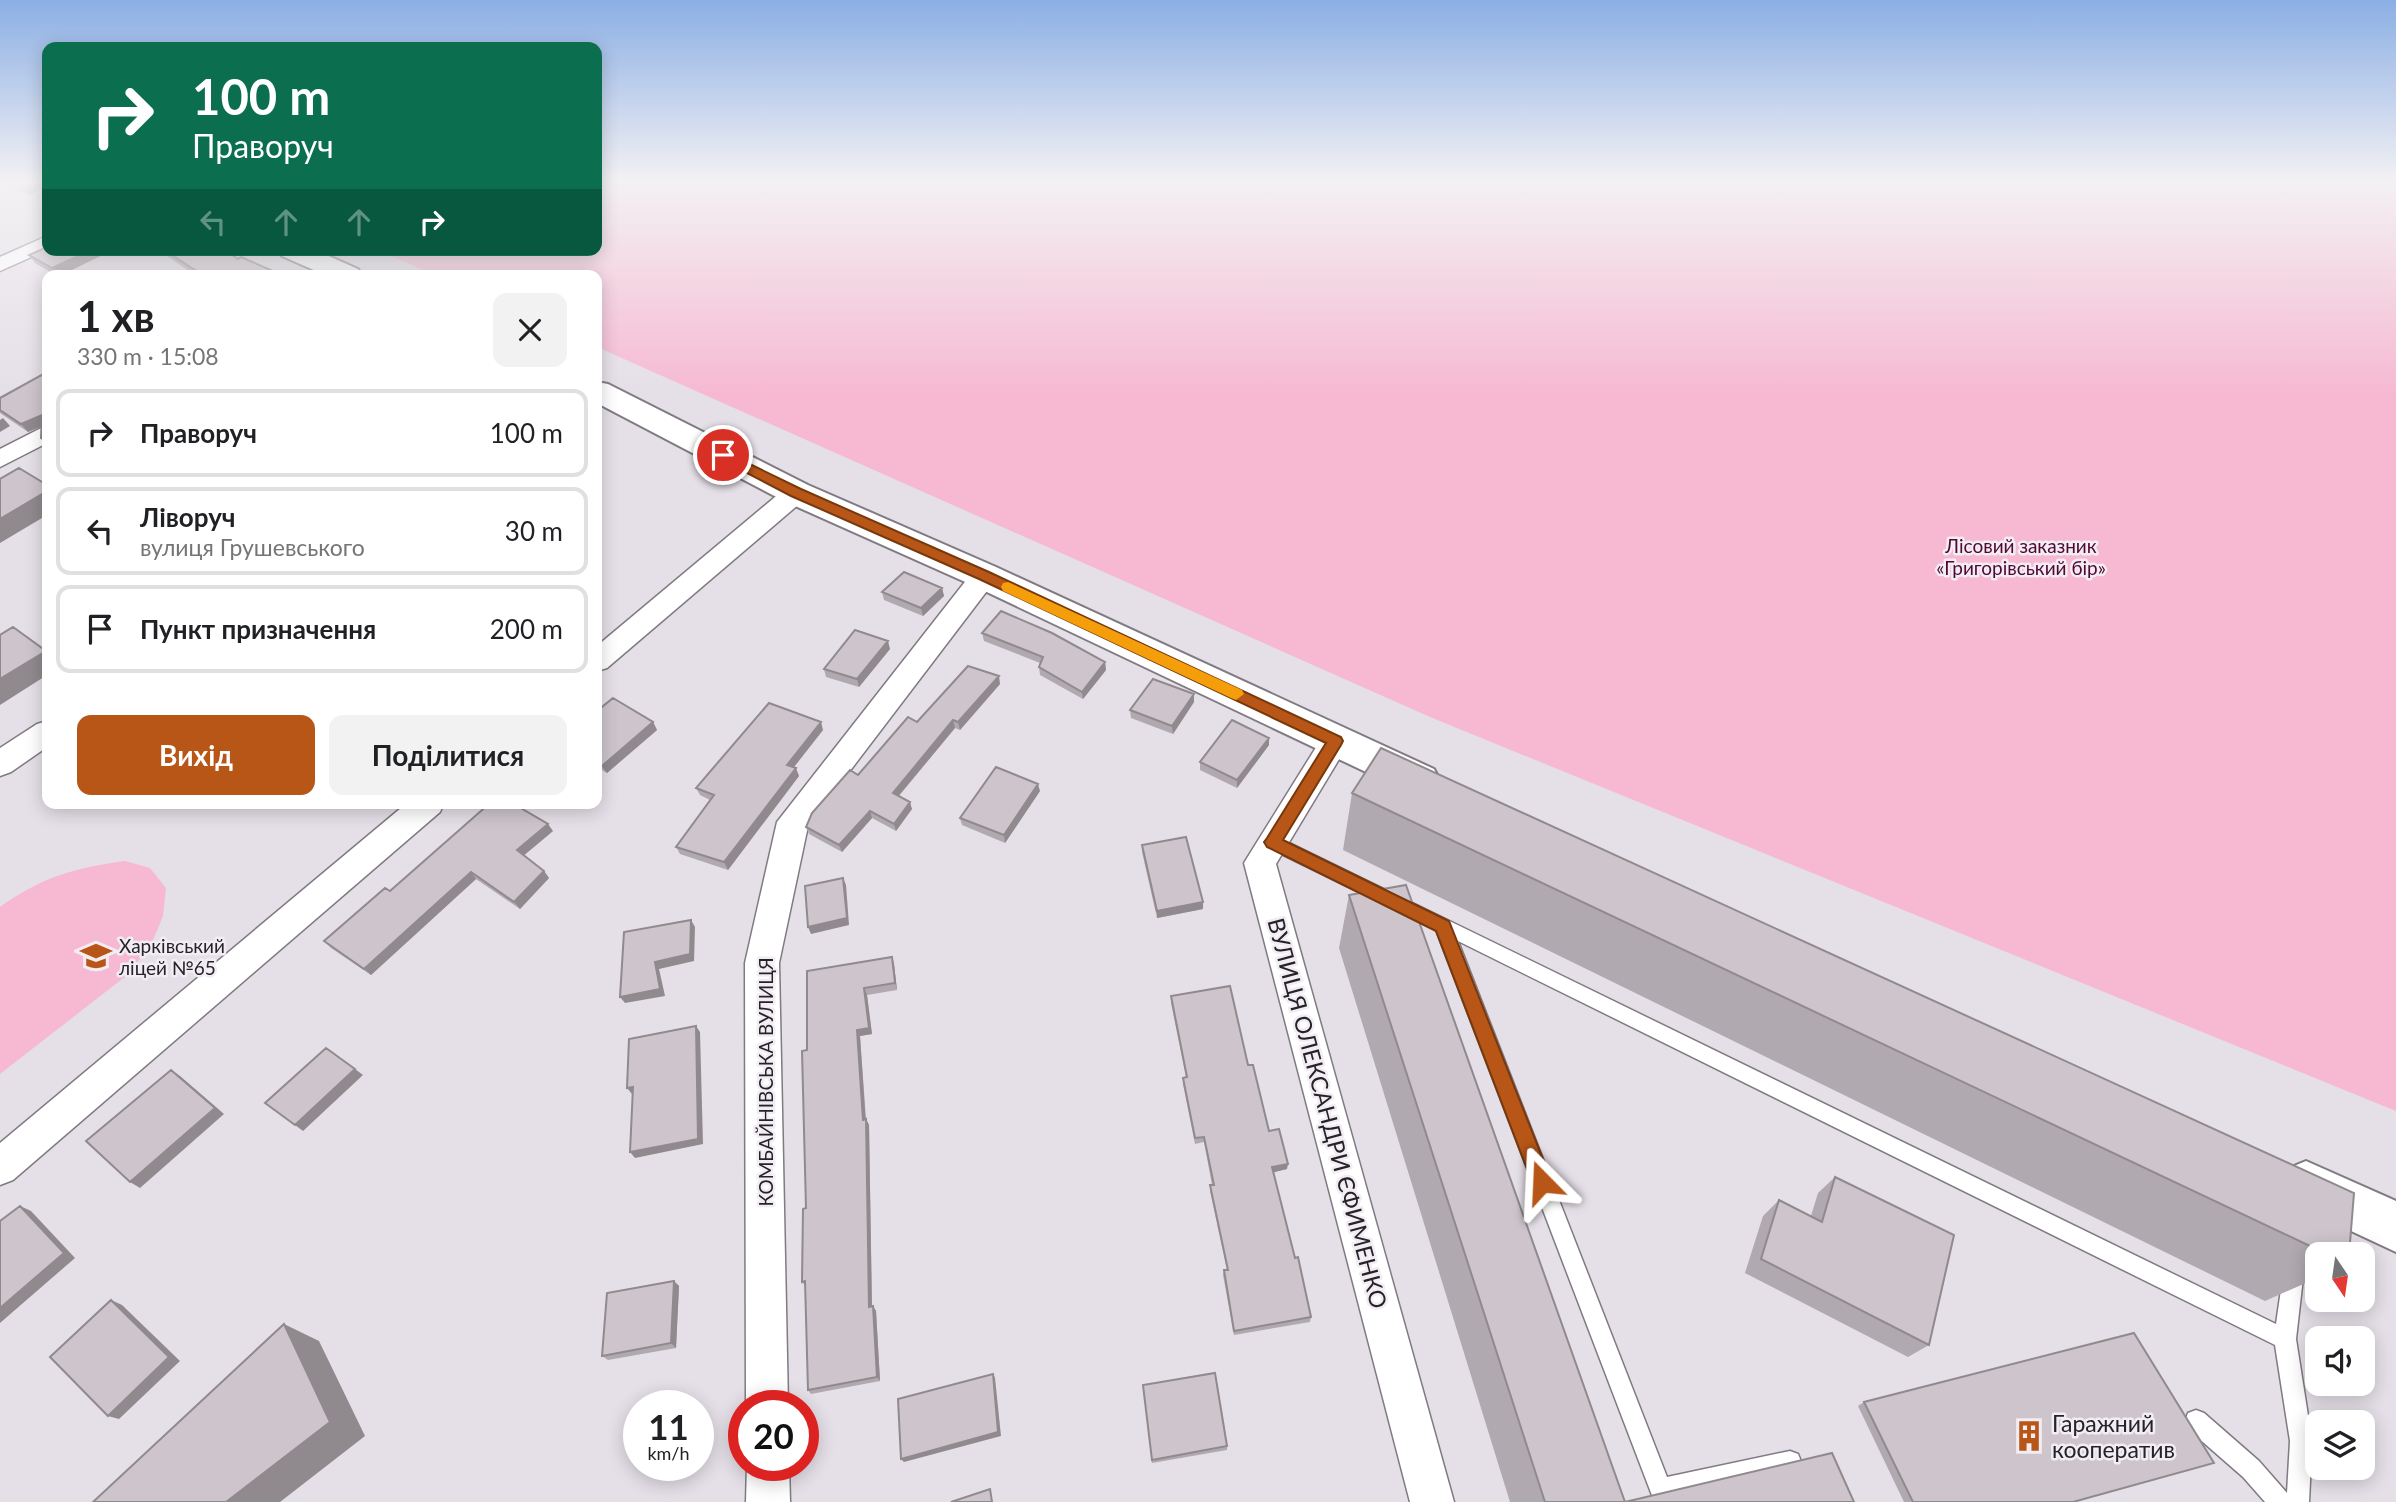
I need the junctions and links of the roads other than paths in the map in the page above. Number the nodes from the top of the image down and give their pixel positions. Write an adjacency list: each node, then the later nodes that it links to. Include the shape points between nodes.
1 (24, 253): 3 (street)
2 (304, 256): 4 (street)
3 (0, 265)
4 (331, 270)
5 (602, 394): 8 (street)
6 (42, 436): 7 (street)
7 (0, 459)
8 (796, 493): 9 (street); 10 (street)
9 (984, 576): 12 (street); 23 (street, КОМБАЙНІВСЬКА ВУЛИЦЯ, via 793,822 762,963)
10 (602, 658)
11 (42, 735): 13 (street)
12 (1335, 741): 14 (street); 16 (street, ВУЛИЦЯ ОЛЕКСАНДРИ ЄФИМЕНКО)
13 (0, 764)
14 (1449, 793)
15 (422, 809): 18 (street)
16 (1273, 842): 17 (lane); 27 (street, ВУЛИЦЯ ОЛЕКСАНДРИ ЄФИМЕНКО, via 1261,863)
17 (1443, 926): 22 (lane); 28 (lane, via 1661,1490 1790,1462)
18 (0, 1167)
19 (2296, 1188): 20 (street)
20 (2396, 1227)
21 (2297, 1246): 22 (lane)
22 (2285, 1339): 30 (lane, via 2301,1441)
23 (767, 1390)
24 (2196, 1421): 29 (lane, via 2251,1469)
25 (768, 1481): 26 (street)
26 (768, 1502)
27 (1432, 1502)
28 (1807, 1502)
29 (2280, 1502)
30 (2298, 1502)

